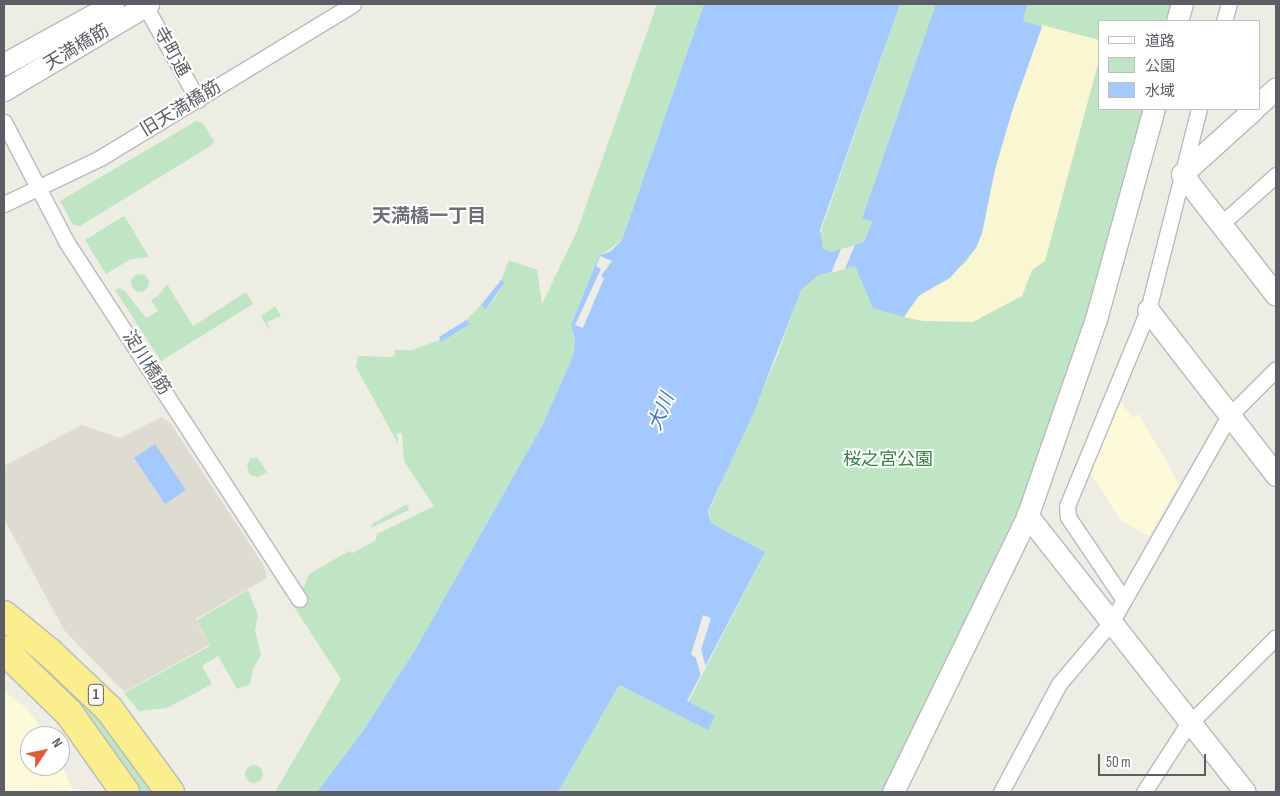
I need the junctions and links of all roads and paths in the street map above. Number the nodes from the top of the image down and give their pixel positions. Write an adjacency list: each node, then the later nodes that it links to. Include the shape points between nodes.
1 (113, 4): 8 (street, 天満橋筋)
2 (146, 4): 10 (street, 天満橋筋); 11 (street, 寺町通)
3 (350, 4): 11 (street, 旧天満橋筋)
4 (1182, 4): 6 (street)
5 (1230, 4): 7 (street)
6 (1177, 20)
7 (1224, 20)
8 (4, 64)
9 (1276, 88): 12 (street)
10 (4, 90)
11 (198, 100): 19 (street, 旧天満橋筋, via 100,158)
12 (1260, 103)
13 (1154, 110): 27 (street, via 1096,319)
14 (1200, 110): 17 (street)
15 (1253, 110): 17 (street)
16 (4, 122): 19 (street, 淀川橋筋)
17 (1182, 174): 21 (street); 23 (street)
18 (1276, 174): 21 (street)
19 (40, 186): 20 (street, 旧天満橋筋); 28 (street, 淀川橋筋, via 67,243)
20 (4, 204)
21 (1221, 224): 22 (street)
22 (1276, 295)
23 (1148, 310): 25 (street); 29 (street, via 1068,506 1068,517)
24 (1276, 369): 25 (street)
25 (1229, 416): 26 (street); 29 (street)
26 (1276, 476)
27 (1027, 515): 31 (street); 35 (street)
28 (299, 599)
29 (1124, 600): 31 (street)
30 (4, 616): 37 (highway, 1, via 49,652 109,709)
31 (1112, 621): 34 (street); 38 (street, via 1059,684)
32 (1276, 637): 34 (street)
33 (4, 650): 36 (highway, 1, via 69,713)
34 (1191, 721): 39 (street); 40 (street)
35 (896, 791)
36 (125, 792)
37 (170, 792)
38 (1001, 792)
39 (1144, 792)
40 (1245, 792)

